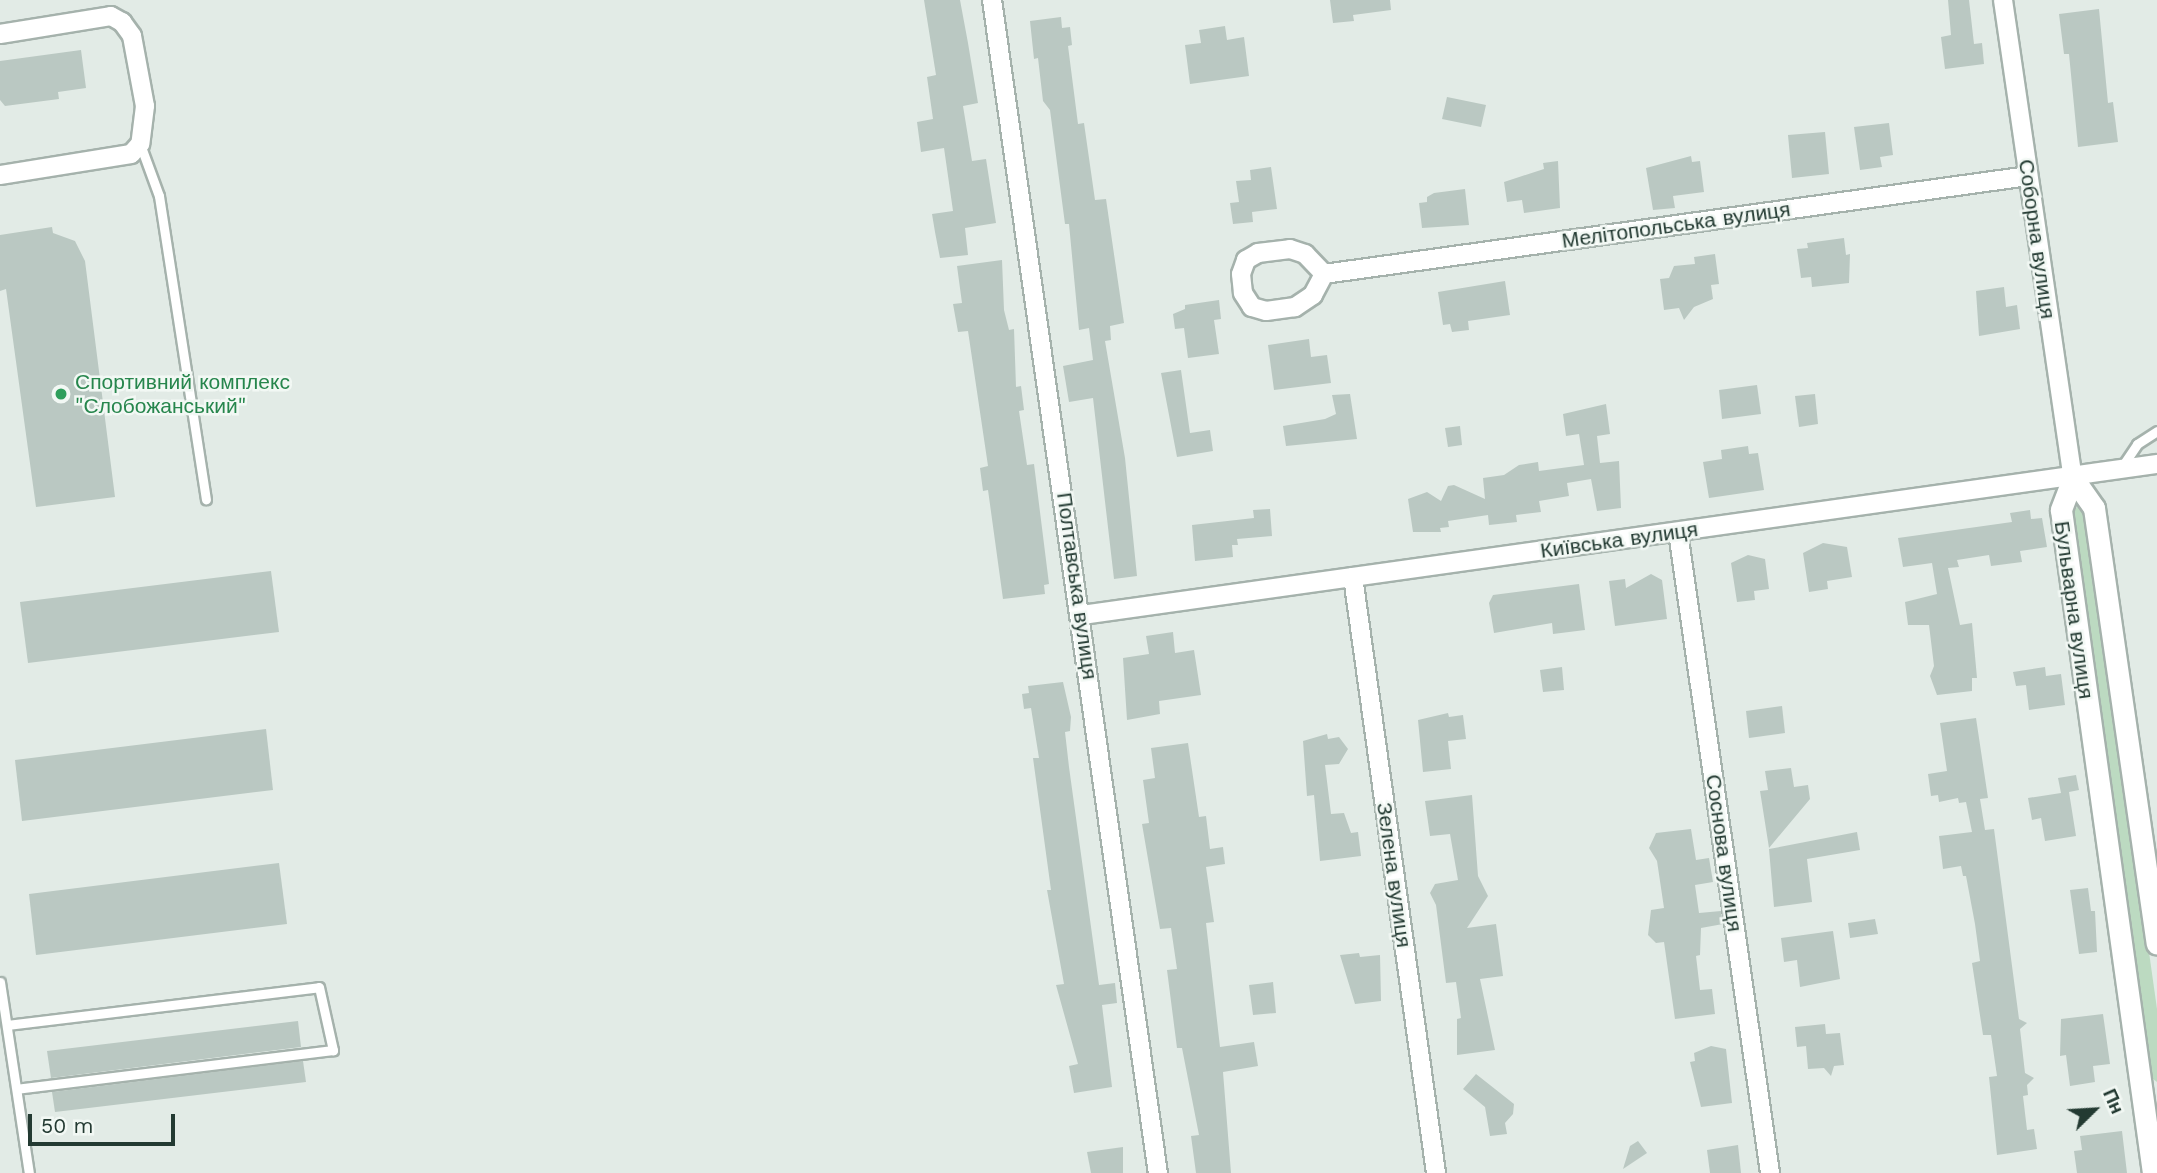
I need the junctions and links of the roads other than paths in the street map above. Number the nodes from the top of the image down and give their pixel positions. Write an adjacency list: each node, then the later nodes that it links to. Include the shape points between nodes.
1 (992, 0): 15 (street, Полтавська вулиця)
2 (2003, 0): 6 (street, Соборна вулиця)
3 (0, 34): 4 (street, via 111,16 122,22 139,54 145,106)
4 (141, 144): 5 (street, via 131,154); 12 (lane, via 159,196)
5 (0, 175)
6 (2028, 176): 7 (street, Мелітопольська вулиця); 11 (street, Соборна вулиця)
7 (1324, 274): 7 (street, via 1298,250 1258,253 1242,266 1243,293 1259,310 1295,307 1309,301)
8 (2157, 431): 10 (lane, via 2137,444)
9 (2157, 464): 10 (street, Київська вулиця)
10 (2120, 470): 11 (street, Київська вулиця)
11 (2073, 478): 13 (street, Київська вулиця); 16 (street, Бульварна вулиця, via 2094,508); 21 (street, Бульварна вулиця, via 2061,510)
12 (206, 499)
13 (1678, 532): 14 (street, Київська вулиця); 25 (street, Соснова вулиця)
14 (1353, 578): 15 (street, Київська вулиця); 24 (street, Зелена вулиця)
15 (1082, 615): 23 (street, Полтавська вулиця)
16 (2157, 943)
17 (0, 982): 18 (lane)
18 (2, 1008): 19 (lane)
19 (8, 1025): 20 (lane); 20 (lane, via 319,986 333,1050)
20 (17, 1089): 22 (lane)
21 (2150, 1094): 26 (street, Бульварна вулиця)
22 (29, 1173)
23 (1157, 1173)
24 (1436, 1173)
25 (1770, 1173)
26 (2153, 1173)

